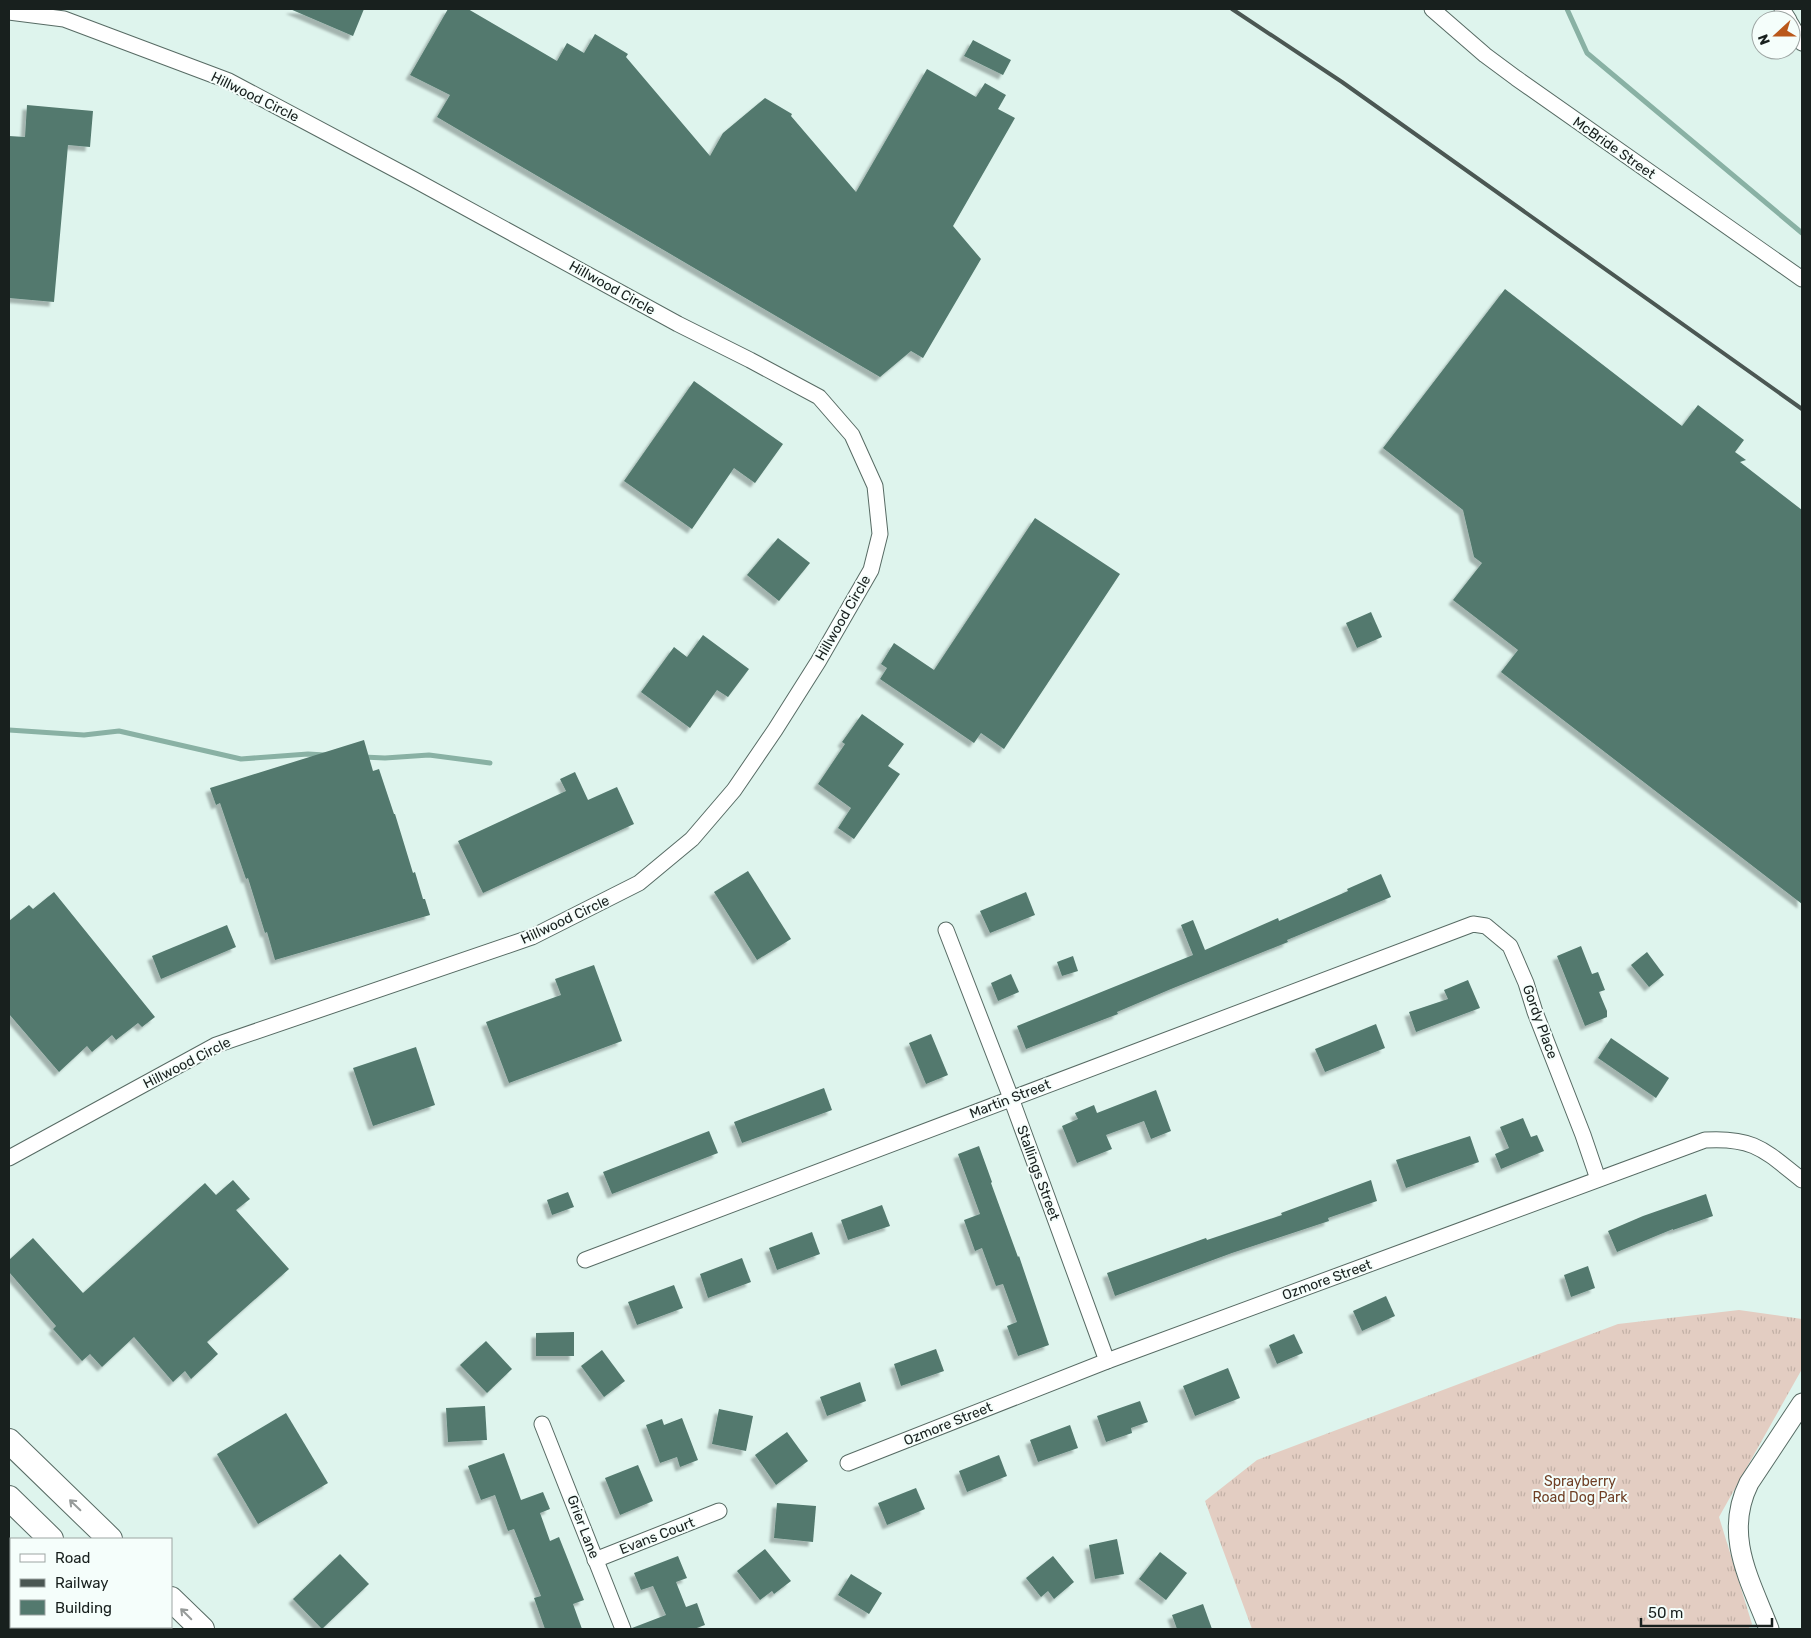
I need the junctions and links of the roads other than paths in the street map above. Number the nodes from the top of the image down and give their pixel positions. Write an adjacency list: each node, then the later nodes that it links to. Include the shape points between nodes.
1 (1432, 9): 3 (street, McBride Street, via 1516,78)
2 (9, 12): 7 (street, Hillwood Circle, via 64,20 229,81 819,397 852,435 875,486 880,534 871,570 823,654 734,790 692,839 639,884 532,937 216,1045)
3 (1802, 278)
4 (946, 930): 6 (street, Stallings Street)
5 (1435, 938): 6 (street, Martin Street); 8 (street, Gordy Place, via 1473,924 1486,926 1510,946)
6 (1011, 1098): 10 (street, Martin Street); 11 (street, Stallings Street)
7 (9, 1158)
8 (1598, 1179): 9 (street, Ozmore Street, via 1704,1140 1723,1139 1751,1143 1765,1150); 11 (street, Ozmore Street)
9 (1802, 1180)
10 (585, 1260)
11 (1107, 1361): 15 (street, Ozmore Street)
12 (1802, 1402): 24 (street, via 1749,1483 1738,1512 1741,1552)
13 (542, 1424): 20 (street, Grier Lane)
14 (9, 1441): 19 (main road, one-way to 14)
15 (848, 1464)
16 (9, 1498): 18 (main road)
17 (719, 1511): 20 (street, Evans Court)
18 (50, 1538)
19 (109, 1538)
20 (595, 1560): 23 (street, Grier Lane)
21 (172, 1600): 22 (main road, one-way to 21)
22 (202, 1629)
23 (623, 1629)
24 (1769, 1629)

